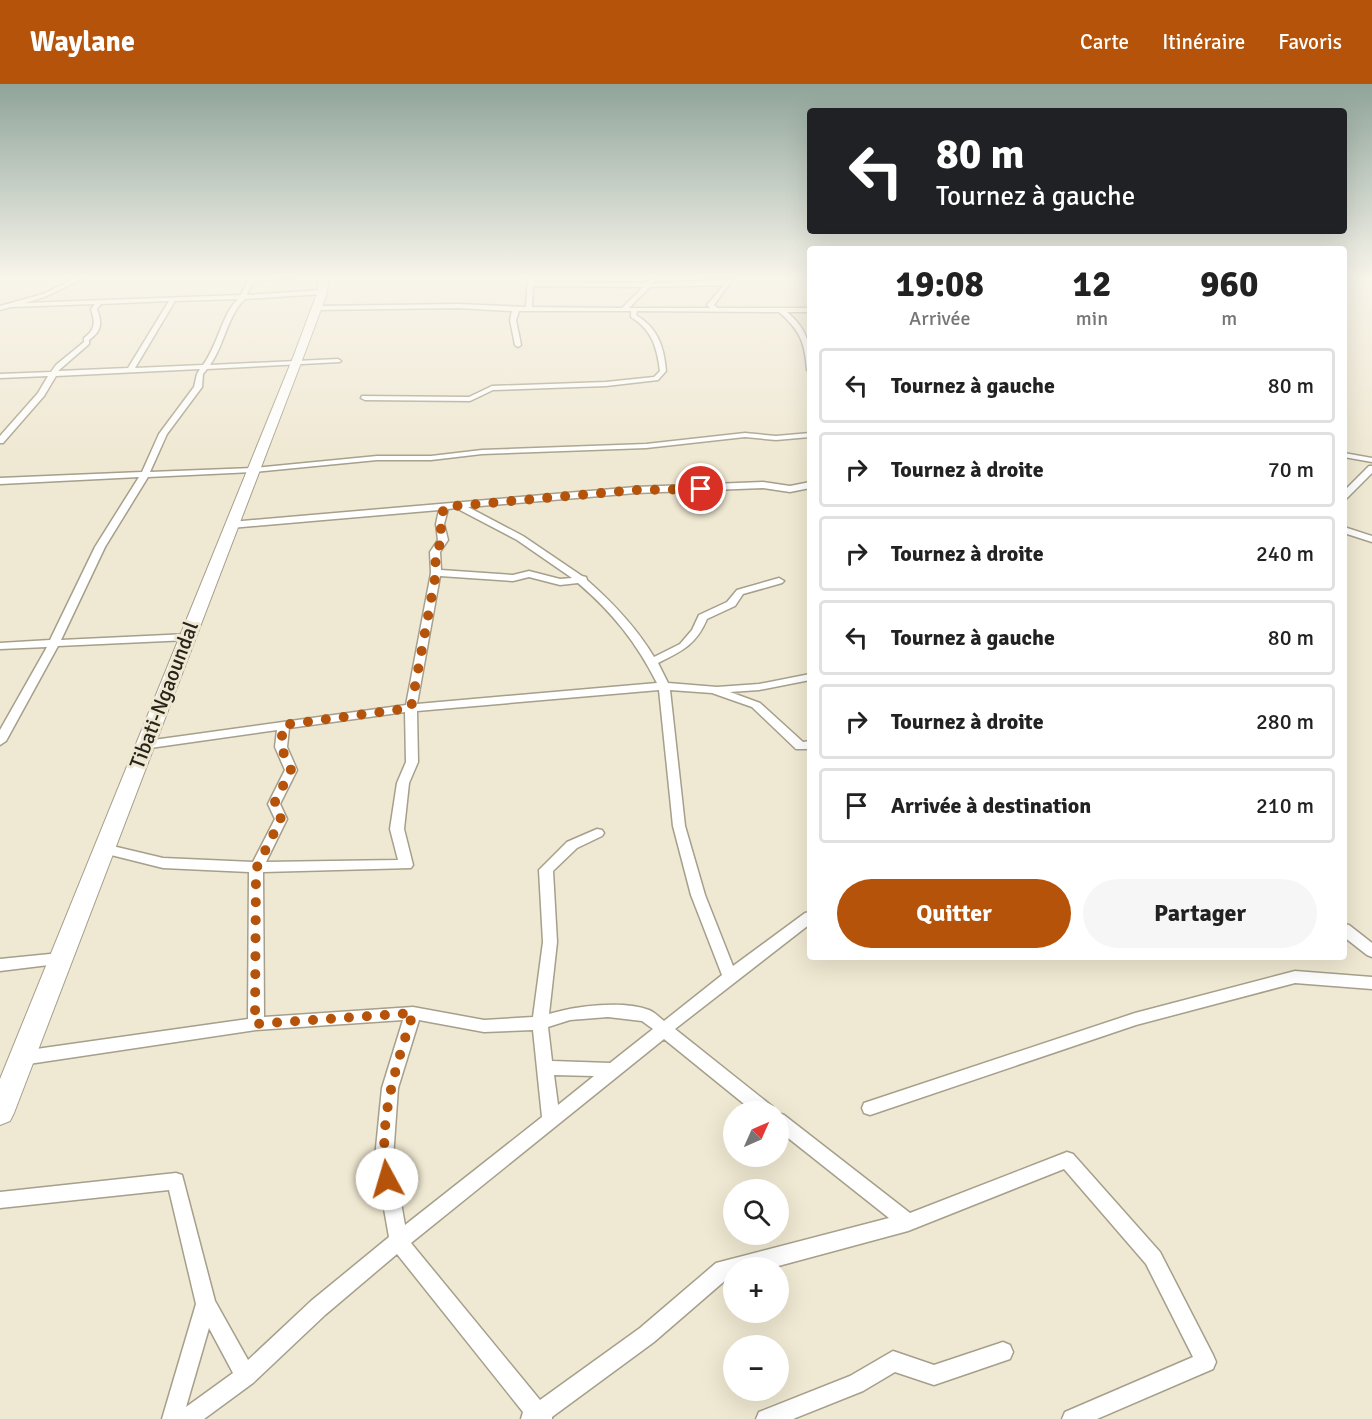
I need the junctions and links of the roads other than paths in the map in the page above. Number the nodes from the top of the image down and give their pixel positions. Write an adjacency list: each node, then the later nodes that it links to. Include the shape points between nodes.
1 (87, 338): 12 (street, via 87,344)
2 (150, 338): 11 (street)
3 (221, 338): 10 (street)
4 (303, 338): 9 (highway, Tibati-Ngaoundal)
5 (517, 338): 7 (street)
6 (655, 338): 14 (street, via 663,371 656,379 492,388 470,399)
7 (518, 345)
8 (338, 361): 9 (street)
9 (295, 363): 10 (street); 20 (highway, Tibati-Ngaoundal)
10 (205, 368): 11 (street); 21 (street, via 199,376 198,388 163,434)
11 (131, 369): 12 (street)
12 (54, 373): 13 (street); 16 (street)
13 (0, 376)
14 (365, 398)
15 (807, 435): 20 (street, via 745,435 646,446 377,458)
16 (0, 441)
17 (1347, 456): 18 (street)
18 (1372, 460)
19 (1372, 468): 24 (street)
20 (253, 470): 21 (street); 27 (highway, Tibati-Ngaoundal)
21 (145, 475): 22 (street); 34 (street, via 91,562)
22 (0, 481)
23 (807, 486): 25 (street, via 636,490)
24 (1347, 493)
25 (458, 505): 26 (street); 31 (street, via 490,524 505,527)
26 (444, 507): 27 (street); 30 (street, via 440,524 443,540 435,552)
27 (231, 525): 33 (highway, Tibati-Ngaoundal)
28 (1347, 532): 29 (street)
29 (1372, 539)
30 (436, 573): 31 (street, via 513,578 529,574 560,582); 40 (street)
31 (583, 579): 36 (street, via 640,640)
32 (779, 581): 36 (street, via 740,592 731,604 703,617 697,632 684,646)
33 (188, 637): 34 (street); 43 (highway, Tibati-Ngaoundal)
34 (55, 642): 35 (street); 42 (street)
35 (0, 646)
36 (654, 661): 38 (street)
37 (807, 678): 39 (street)
38 (664, 686): 39 (street); 40 (street); 53 (street, via 679,826 698,895)
39 (714, 690): 44 (street, via 756,705 800,746)
40 (411, 708): 41 (street); 47 (street, via 412,762 403,783 397,829 406,866 326,864)
41 (283, 725): 43 (street); 47 (street, via 281,747 291,770 274,804 281,819)
42 (0, 741)
43 (143, 745): 46 (highway, Tibati-Ngaoundal)
44 (807, 745)
45 (597, 833): 56 (street, via 572,845 546,870 550,942)
46 (104, 849): 47 (street, via 160,862); 51 (highway, Tibati-Ngaoundal)
47 (256, 869): 57 (street)
48 (807, 919): 53 (street)
49 (1347, 931): 50 (street)
50 (1372, 951)
51 (60, 959): 52 (street); 59 (highway, Tibati-Ngaoundal)
52 (0, 965)
53 (730, 977): 58 (street)
54 (1372, 983): 63 (street, via 1295,977 1135,1019)
55 (413, 1013): 56 (street, via 484,1026); 57 (street); 69 (street, via 390,1088 384,1158)
56 (540, 1023): 58 (street, via 570,1014 608,1011 646,1015); 60 (street)
57 (255, 1024): 59 (street)
58 (664, 1030): 61 (street); 62 (street)
59 (21, 1058): 64 (highway, Tibati-Ngaoundal)
60 (545, 1068): 61 (street); 65 (street)
61 (614, 1070): 65 (street)
62 (753, 1101)
63 (870, 1108)
64 (0, 1113)
65 (551, 1120): 69 (street)
66 (789, 1129): 68 (street)
67 (0, 1200): 72 (street, via 176,1181)
68 (908, 1222): 70 (street); 79 (street, via 1067,1160 1153,1258 1206,1362)
69 (399, 1242): 74 (street, via 318,1308); 75 (street)
70 (776, 1257)
71 (723, 1270): 75 (street, via 647,1335)
72 (206, 1304): 74 (street); 76 (street)
73 (1003, 1352): 78 (street, via 934,1375 893,1361 856,1384)
74 (246, 1376): 77 (street)
75 (537, 1417)
76 (172, 1419)
77 (188, 1419)
78 (766, 1419)
79 (1072, 1419)

